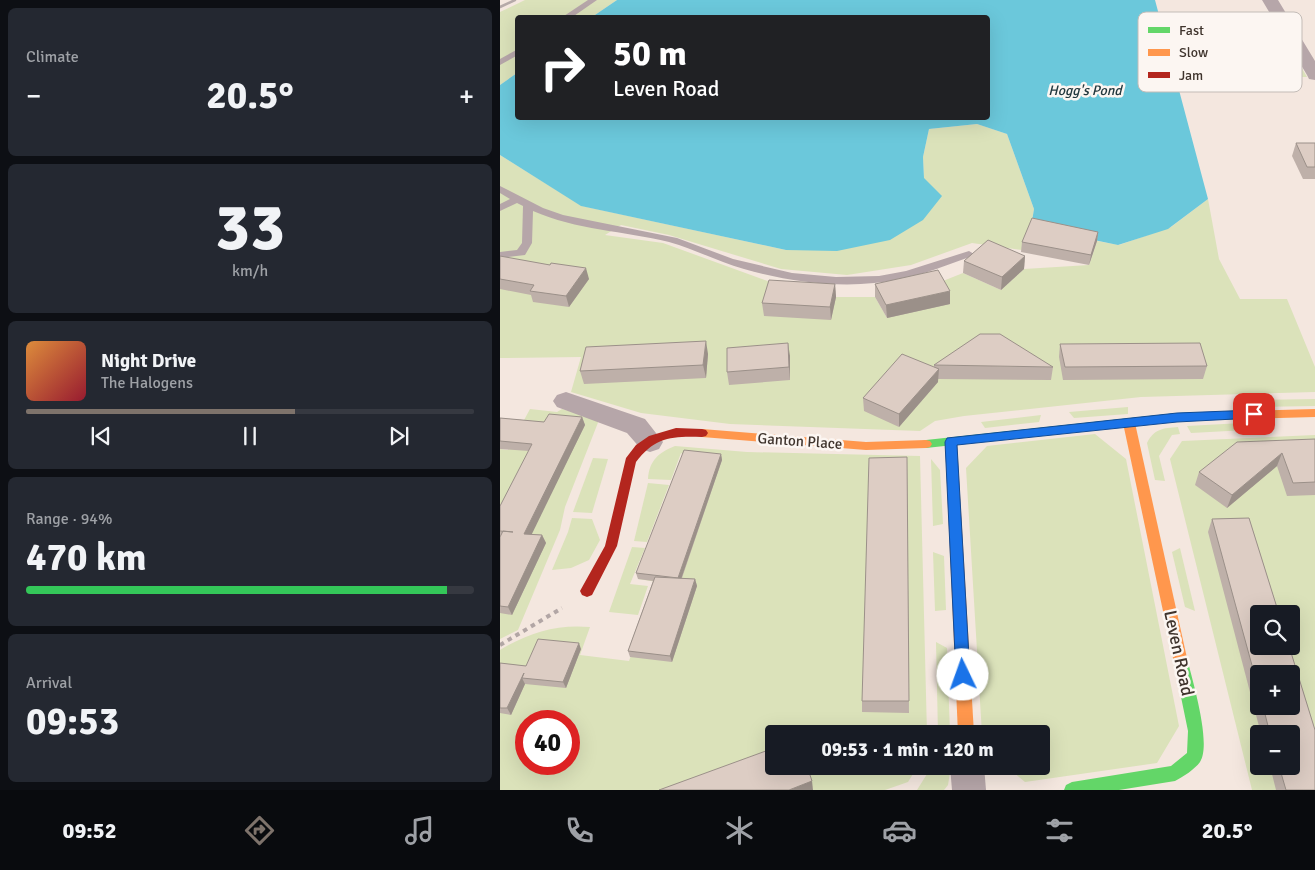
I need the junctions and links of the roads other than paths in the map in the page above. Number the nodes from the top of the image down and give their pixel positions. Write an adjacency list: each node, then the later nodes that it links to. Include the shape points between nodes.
1 (593, 0): 4 (lane)
2 (1270, 0): 3 (street)
3 (1277, 12)
4 (570, 15)
5 (515, 53): 7 (lane)
6 (1302, 53): 8 (street)
7 (500, 63)
8 (1315, 74)
9 (500, 189): 10 (lane)
10 (516, 200): 11 (lane); 12 (lane)
11 (528, 206): 13 (lane, via 570,222 667,238 783,277 844,281 900,276); 14 (lane, via 526,243 521,252)
12 (500, 208)
13 (969, 254)
14 (500, 255)
15 (566, 401): 18 (street, via 636,426)
16 (1315, 413): 17 (street)
17 (1129, 423): 19 (street); 24 (street, Leven Road, via 1196,731 1194,757 1175,773)
18 (650, 442): 19 (street, Ganton Place, via 662,435 689,432 866,446); 20 (street, Ganton Place, via 640,448 630,461 611,546)
19 (951, 442): 21 (street)
20 (587, 591)
21 (966, 725)
22 (967, 775): 23 (street)
23 (968, 790)
24 (1072, 790)

